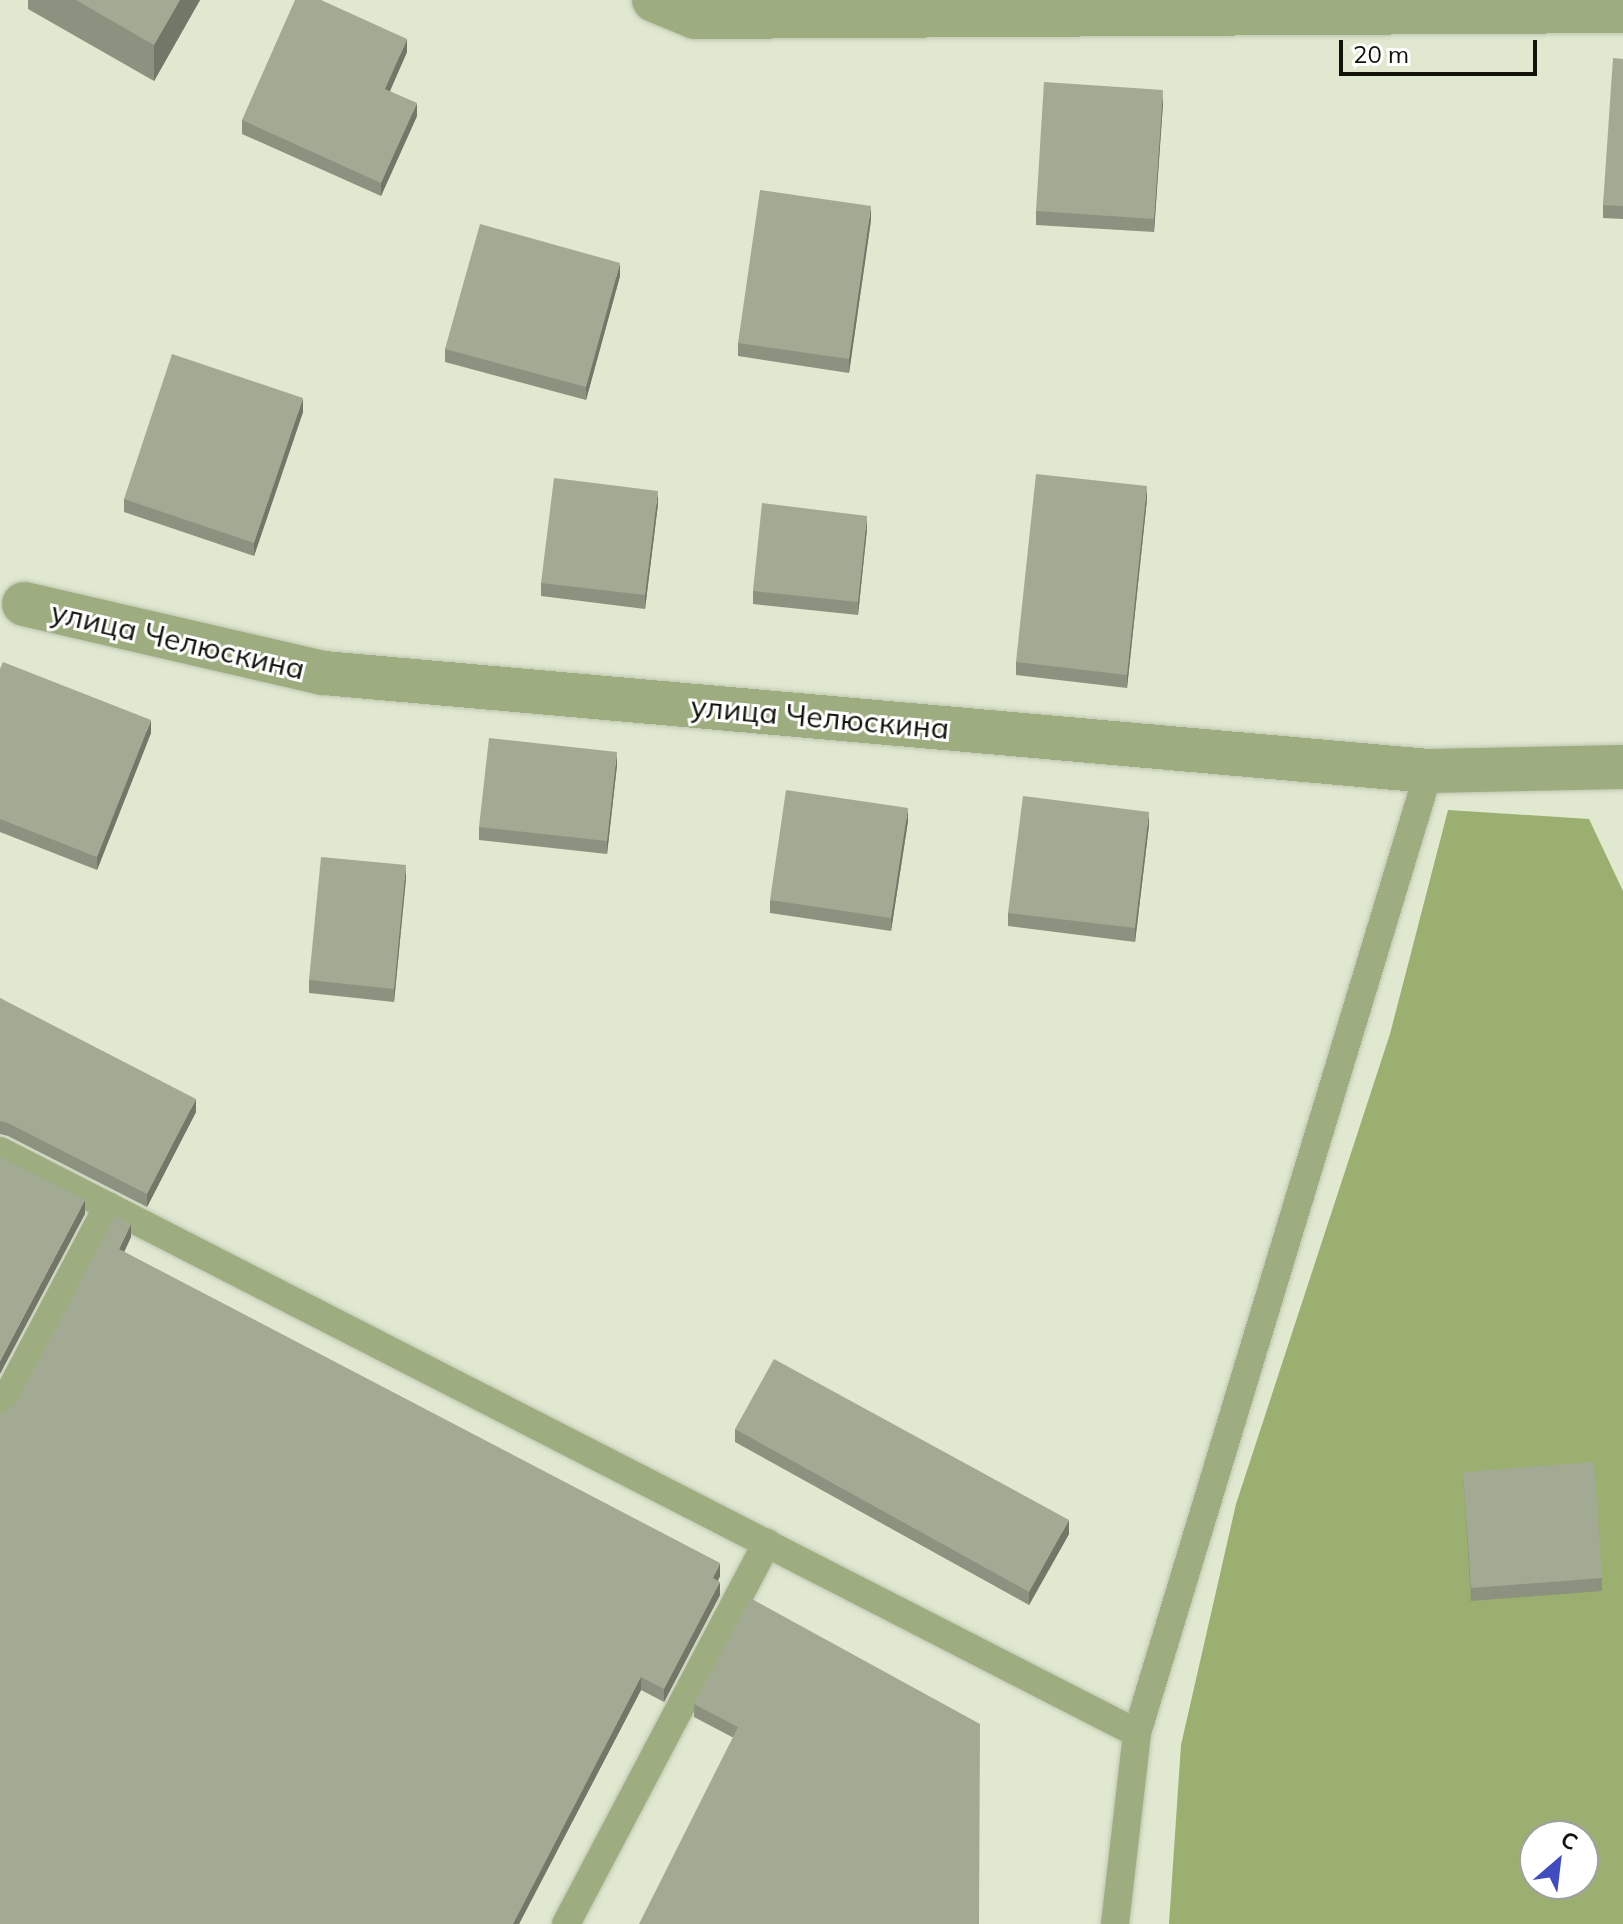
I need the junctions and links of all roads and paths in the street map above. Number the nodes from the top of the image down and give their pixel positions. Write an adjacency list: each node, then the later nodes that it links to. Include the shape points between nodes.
1 (654, 0): 2 (street, via 695,17)
2 (1623, 11)
3 (24, 604): 5 (street, улица Челюскина, via 324,673)
4 (1623, 767): 5 (street, улица Челюскина)
5 (1429, 771): 10 (lane)
6 (0, 1151): 7 (lane)
7 (108, 1206): 8 (lane); 9 (lane)
8 (0, 1410)
9 (767, 1543): 10 (lane); 11 (lane)
10 (1137, 1733): 12 (lane)
11 (566, 1924)
12 (1115, 1924)

